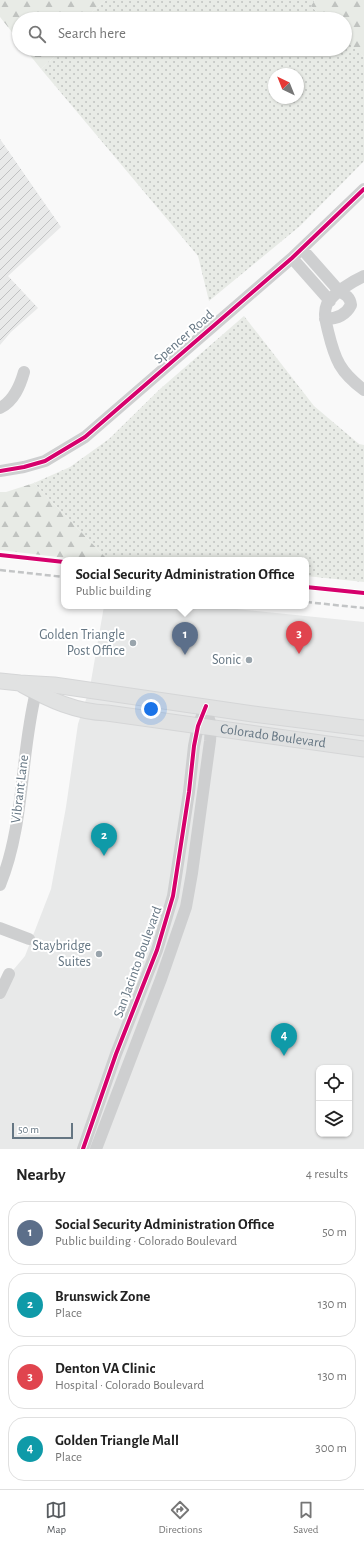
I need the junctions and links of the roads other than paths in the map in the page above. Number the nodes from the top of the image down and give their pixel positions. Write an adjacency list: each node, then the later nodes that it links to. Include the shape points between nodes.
1 (364, 189): 2 (street, Spencer Road)
2 (302, 249): 3 (street, Spencer Road); 5 (street)
3 (292, 258): 6 (street); 11 (street, Spencer Road, via 85,438 45,461)
4 (364, 276): 5 (street)
5 (340, 292): 6 (street); 7 (street, via 350,300 349,309 334,319)
6 (330, 301): 7 (street, via 327,304)
7 (325, 319): 9 (street, via 337,361 347,375)
8 (24, 372): 10 (street, via 20,387 8,403)
9 (364, 390)
10 (0, 408)
11 (0, 471)
12 (0, 681): 13 (main road, Colorado Boulevard)
13 (20, 684): 14 (main road, Colorado Boulevard); 15 (main road, Colorado Boulevard, via 54,685)
14 (36, 692): 16 (main road, Colorado Boulevard, via 68,707 93,713); 22 (street, Vibrant Lane, via 14,838)
15 (206, 706): 16 (street, San Jacinto Boulevard); 17 (main road, Colorado Boulevard)
16 (204, 727): 18 (main road, Colorado Boulevard); 19 (street, San Jacinto Boulevard); 20 (street, San Jacinto Boulevard)
17 (364, 728)
18 (364, 749)
19 (198, 823): 20 (street); 21 (street, San Jacinto Boulevard)
20 (183, 826): 21 (street); 27 (street, San Jacinto Boulevard, via 167,916 157,950)
21 (197, 836): 28 (street, San Jacinto Boulevard, via 186,907)
22 (0, 885)
23 (0, 928): 24 (street)
24 (29, 939)
25 (9, 974): 26 (street)
26 (0, 993)
27 (127, 1027): 28 (street); 29 (street, San Jacinto Boulevard)
28 (140, 1032): 30 (street, San Jacinto Boulevard)
29 (83, 1149)
30 (96, 1149)

